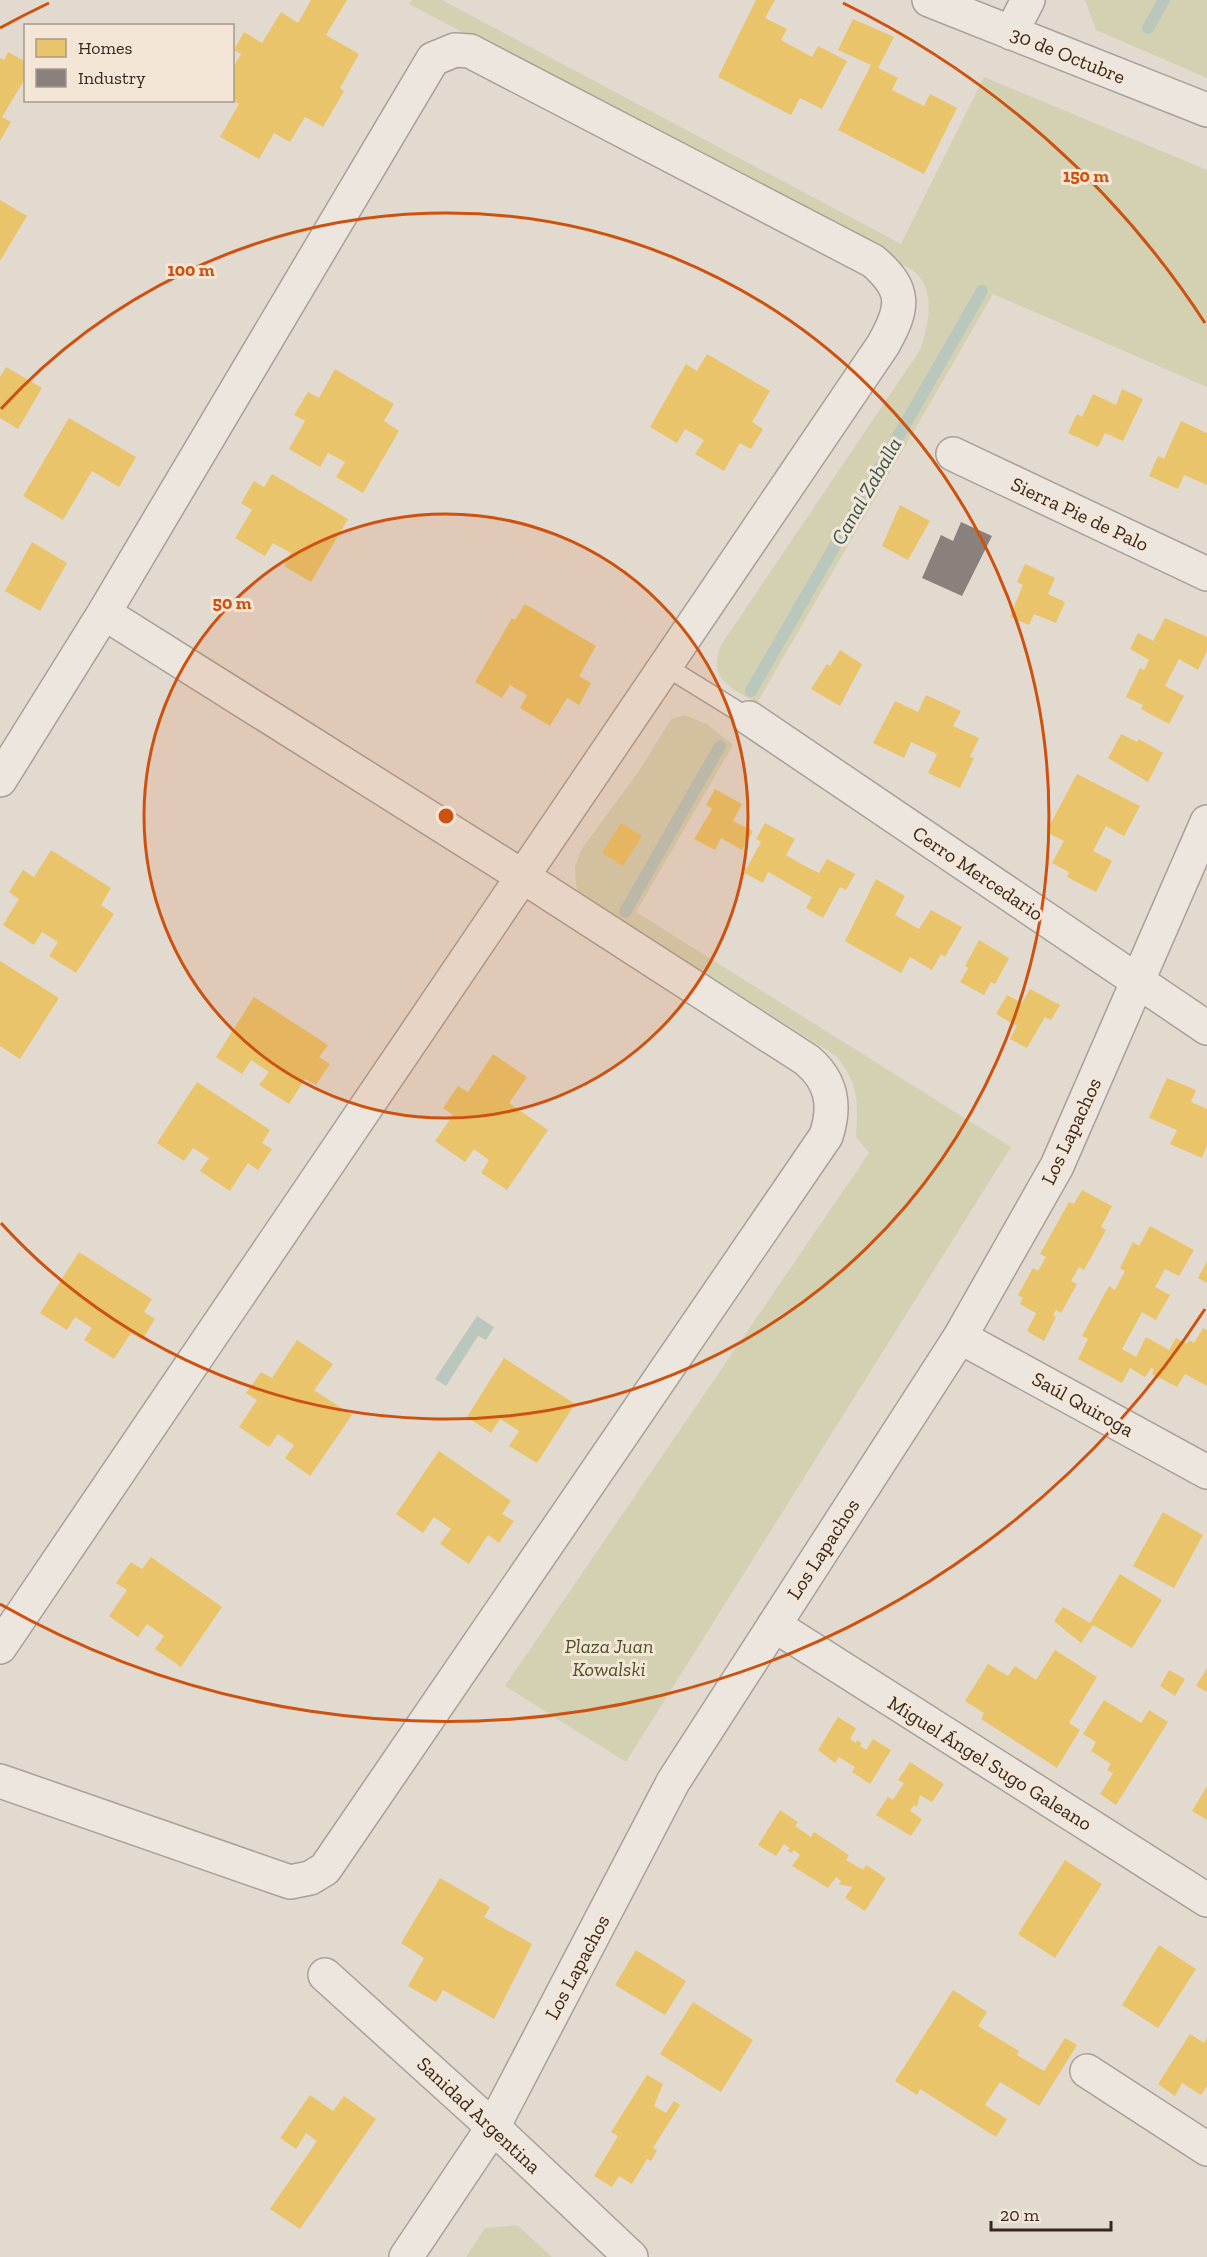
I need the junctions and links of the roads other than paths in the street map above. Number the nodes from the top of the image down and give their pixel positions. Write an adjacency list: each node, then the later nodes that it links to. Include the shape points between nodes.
1 (929, 0): 3 (street, 30 de Octubre)
2 (1028, 0): 3 (street)
3 (1011, 33): 4 (street, 30 de Octubre)
4 (1207, 110)
5 (953, 454): 6 (street, Sierra Pie de Palo)
6 (1207, 574)
7 (105, 614): 8 (street, via 433,59 455,50 470,51 873,261 898,290 899,310 883,345); 10 (street); 12 (street)
8 (665, 666): 9 (lane); 12 (street)
9 (749, 718): 13 (street, Cerro Mercedario)
10 (0, 780)
11 (1207, 822): 13 (street, Los Lapachos)
12 (522, 876): 18 (street); 19 (street, via 818,1069 828,1083 831,1102 832,1119 826,1136 325,1869 310,1878 290,1882)
13 (1138, 982): 14 (street, Cerro Mercedario); 15 (street, Los Lapachos, via 1057,1166)
14 (1207, 1028)
15 (960, 1337): 16 (street, Saúl Quiroga); 17 (street, Los Lapachos)
16 (1207, 1472)
17 (774, 1625): 20 (street, Miguel Ángel Sugo Galeano); 23 (street, Los Lapachos, via 673,1782)
18 (0, 1647)
19 (0, 1781)
20 (1207, 1900)
21 (325, 1975): 23 (street, Sanidad Argentina)
22 (1087, 2071): 24 (street)
23 (493, 2127): 25 (street, Los Lapachos); 26 (street, Sanidad Argentina)
24 (1207, 2148)
25 (406, 2257)
26 (631, 2257)

